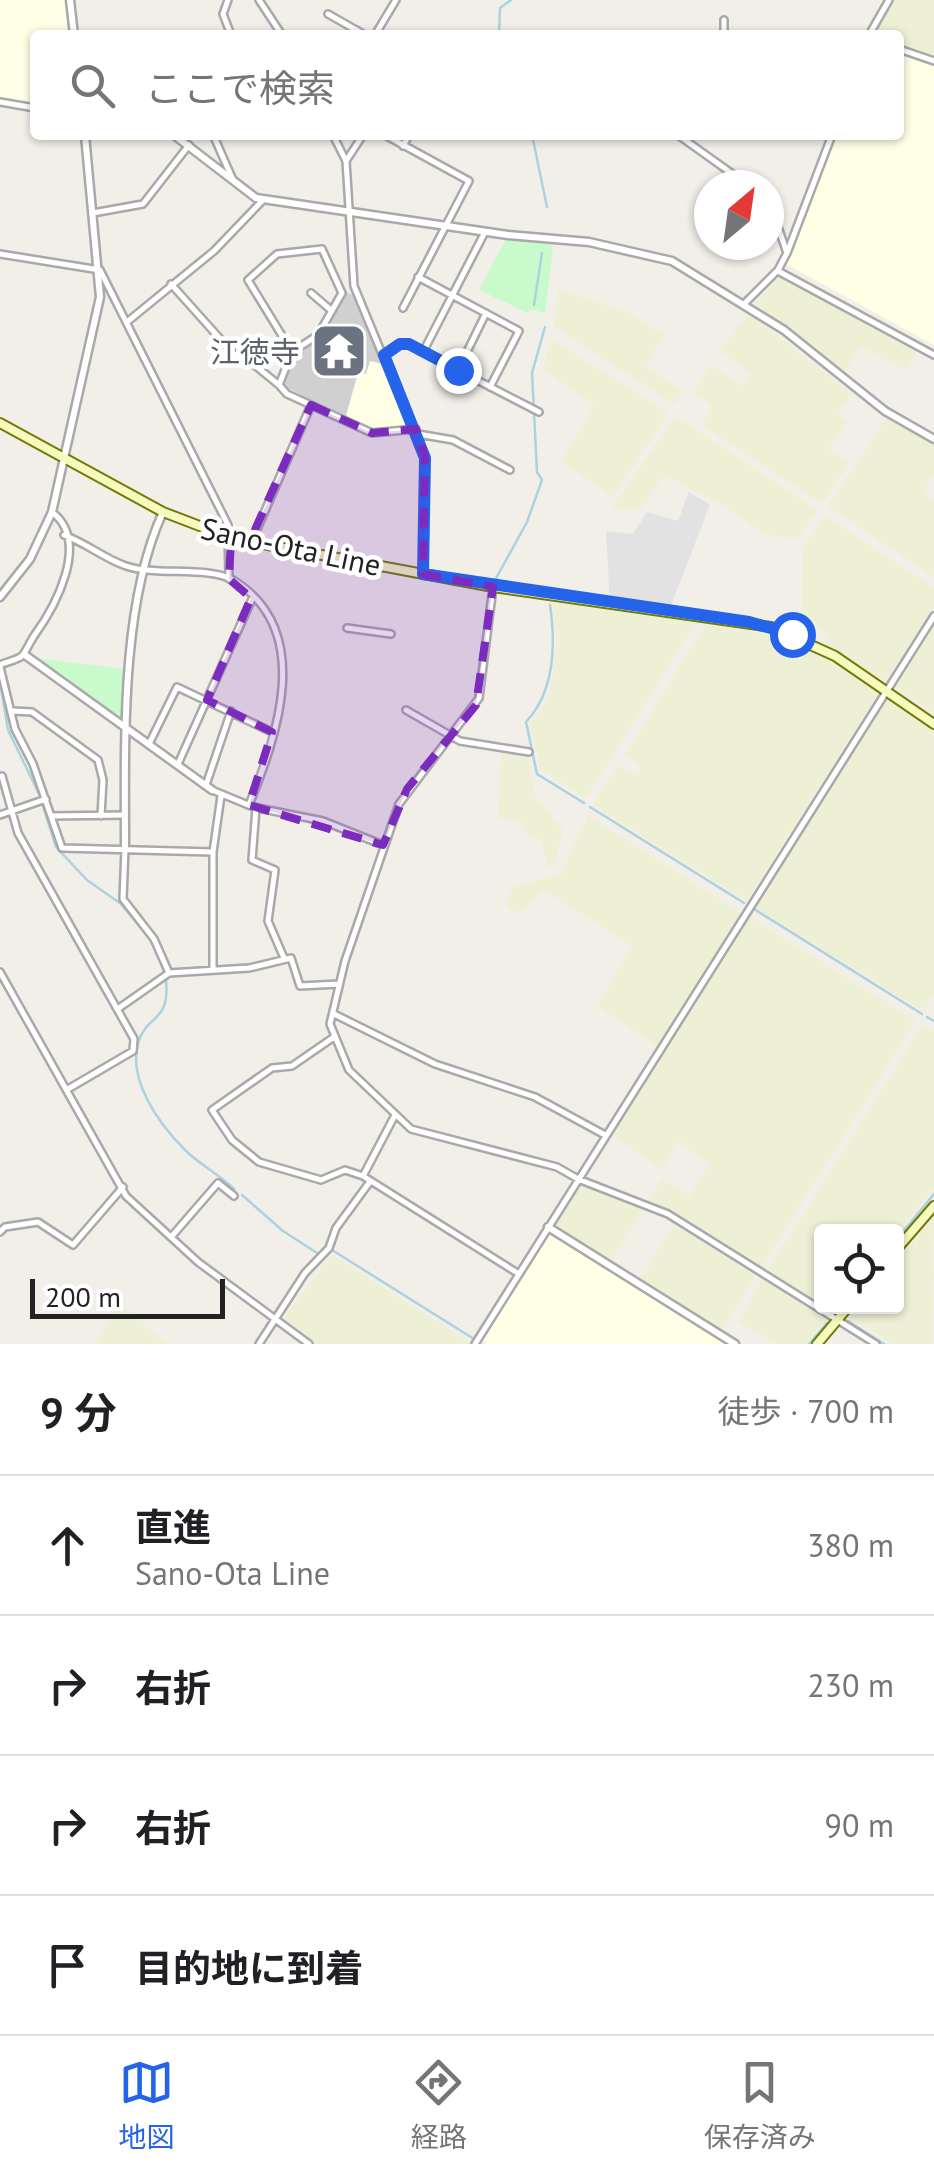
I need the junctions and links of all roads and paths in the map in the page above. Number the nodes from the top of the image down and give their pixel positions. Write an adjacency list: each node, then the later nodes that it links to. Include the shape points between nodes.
1 (70, 0): 8 (street)
2 (228, 0): 9 (street, via 223,14)
3 (259, 0): 10 (street)
4 (396, 0): 12 (street)
5 (888, 0): 14 (street)
6 (328, 14): 11 (street)
7 (724, 20): 13 (street)
8 (73, 30)
9 (229, 30)
10 (279, 30)
11 (357, 30)
12 (378, 30)
13 (724, 30)
14 (872, 30)
15 (904, 51): 16 (street)
16 (934, 62)
17 (0, 102): 18 (street)
18 (30, 107)
19 (86, 140): 35 (street)
20 (181, 140): 28 (street)
21 (215, 140): 32 (street)
22 (336, 140): 30 (street)
23 (360, 140): 30 (street)
24 (393, 140): 29 (street)
25 (406, 140): 29 (street)
26 (685, 140): 31 (street)
27 (830, 140): 39 (street)
28 (188, 145): 32 (street); 35 (street, via 143,204)
29 (403, 146): 36 (street, via 468,180)
30 (346, 161): 34 (street)
31 (727, 170)
32 (234, 183): 33 (street)
33 (263, 200): 34 (street); 44 (street, via 214,251)
34 (348, 212): 36 (street); 45 (street)
35 (93, 213): 41 (street)
36 (446, 226): 37 (street); 43 (street)
37 (485, 232): 48 (street); 49 (street, via 658,256)
38 (784, 244): 39 (street)
39 (787, 253): 42 (street)
40 (0, 254): 41 (street)
41 (100, 270): 53 (street); 66 (street, via 100,298)
42 (778, 270): 49 (street); 57 (street)
43 (418, 277): 48 (street); 50 (street)
44 (170, 284): 53 (street); 59 (street, via 239,360 246,358)
45 (354, 286): 46 (street); 56 (street)
46 (341, 290): 51 (street); 54 (street, via 322,249 277,254 248,280)
47 (310, 293): 51 (street)
48 (453, 296): 52 (street); 55 (street)
49 (744, 304): 65 (street, via 894,418)
50 (403, 308)
51 (332, 311): 54 (street, via 318,335)
52 (486, 313): 58 (street); 60 (street, via 519,330)
53 (127, 322): 71 (street)
54 (292, 352): 59 (street)
55 (423, 352): 56 (street, via 400,344); 58 (street)
56 (384, 355): 64 (street)
57 (934, 355)
58 (458, 370): 60 (street)
59 (278, 385): 61 (street)
60 (490, 387): 62 (street)
61 (311, 405): 64 (street, via 372,433); 72 (street)
62 (536, 411)
63 (0, 423): 66 (main road, Sano-Ota Line)
64 (417, 432): 67 (street, via 453,440); 74 (street, via 425,458)
65 (934, 438)
66 (65, 460): 68 (street); 69 (main road, Sano-Ota Line)
67 (510, 470)
68 (52, 512): 70 (street); 77 (street, via 34,553)
69 (162, 512): 71 (main road, Sano-Ota Line); 73 (street)
70 (64, 534): 73 (street); 82 (street, via 66,574)
71 (231, 538): 72 (main road, Sano-Ota Line); 75 (street)
72 (250, 543): 74 (main road, Sano-Ota Line)
73 (142, 569): 75 (street); 90 (street)
74 (423, 574): 76 (main road, Sano-Ota Line)
75 (230, 579): 78 (street)
76 (493, 587): 84 (main road, Sano-Ota Line, via 770,627 835,656); 92 (street, via 479,698)
77 (0, 597)
78 (252, 599): 85 (street); 91 (street, via 268,618 286,663)
79 (934, 616): 84 (street)
80 (347, 628): 81 (street)
81 (391, 634)
82 (25, 656): 83 (street); 90 (street)
83 (0, 666): 86 (street)
84 (885, 690): 89 (main road, Sano-Ota Line); 119 (street)
85 (207, 700): 88 (street); 93 (street, via 175,688); 95 (street)
86 (12, 710): 99 (street); 104 (street, via 32,712 98,760)
87 (406, 710): 92 (street)
88 (230, 711): 91 (street); 97 (street)
89 (934, 724)
90 (128, 730): 93 (street); 105 (street)
91 (272, 732): 100 (street)
92 (451, 737): 94 (street); 106 (street, via 407,789)
93 (148, 744): 95 (street)
94 (529, 752)
95 (178, 764): 97 (street)
96 (2, 776): 101 (street)
97 (209, 788): 98 (street)
98 (221, 796): 100 (street); 108 (street)
99 (46, 799): 101 (street); 103 (street)
100 (252, 807): 106 (street, via 323,821); 109 (street, via 252,860 275,870 268,921)
101 (12, 810): 102 (street); 114 (street, via 18,833)
102 (0, 815)
103 (51, 816): 104 (street); 107 (street, via 65,850)
104 (101, 816): 105 (street)
105 (125, 816): 107 (street)
106 (383, 846): 113 (street)
107 (124, 848): 108 (street); 112 (street, via 123,900 154,939)
108 (212, 852): 110 (street)
109 (284, 958): 110 (street); 113 (street, via 291,958 300,986)
110 (213, 969): 112 (street)
111 (0, 972): 117 (street)
112 (169, 973): 114 (street)
113 (338, 984): 115 (street)
114 (118, 1008): 117 (street, via 132,1032 133,1051)
115 (334, 1014): 116 (street); 119 (street)
116 (334, 1037): 118 (street, via 349,1070); 120 (street, via 292,1066 272,1068 212,1110 232,1140 259,1162 322,1180 345,1170)
117 (68, 1089): 123 (street)
118 (394, 1116): 120 (street); 121 (street, via 410,1129 534,1159)
119 (605, 1135): 121 (street)
120 (363, 1176): 122 (street)
121 (578, 1180): 126 (street); 132 (street, via 668,1214)
122 (369, 1182): 130 (street); 133 (street)
123 (123, 1187): 127 (street, via 73,1244 38,1222); 128 (street)
124 (234, 1196): 128 (street, via 218,1183)
125 (934, 1206): 129 (main road)
126 (548, 1226): 130 (street); 137 (street)
127 (0, 1232)
128 (172, 1236): 133 (street)
129 (904, 1241)
130 (519, 1274): 136 (street)
131 (843, 1314): 132 (main road)
132 (838, 1320): 138 (main road); 139 (street)
133 (273, 1321): 134 (street); 135 (street)
134 (259, 1344)
135 (308, 1344)
136 (475, 1344)
137 (735, 1344)
138 (818, 1344)
139 (876, 1344)

